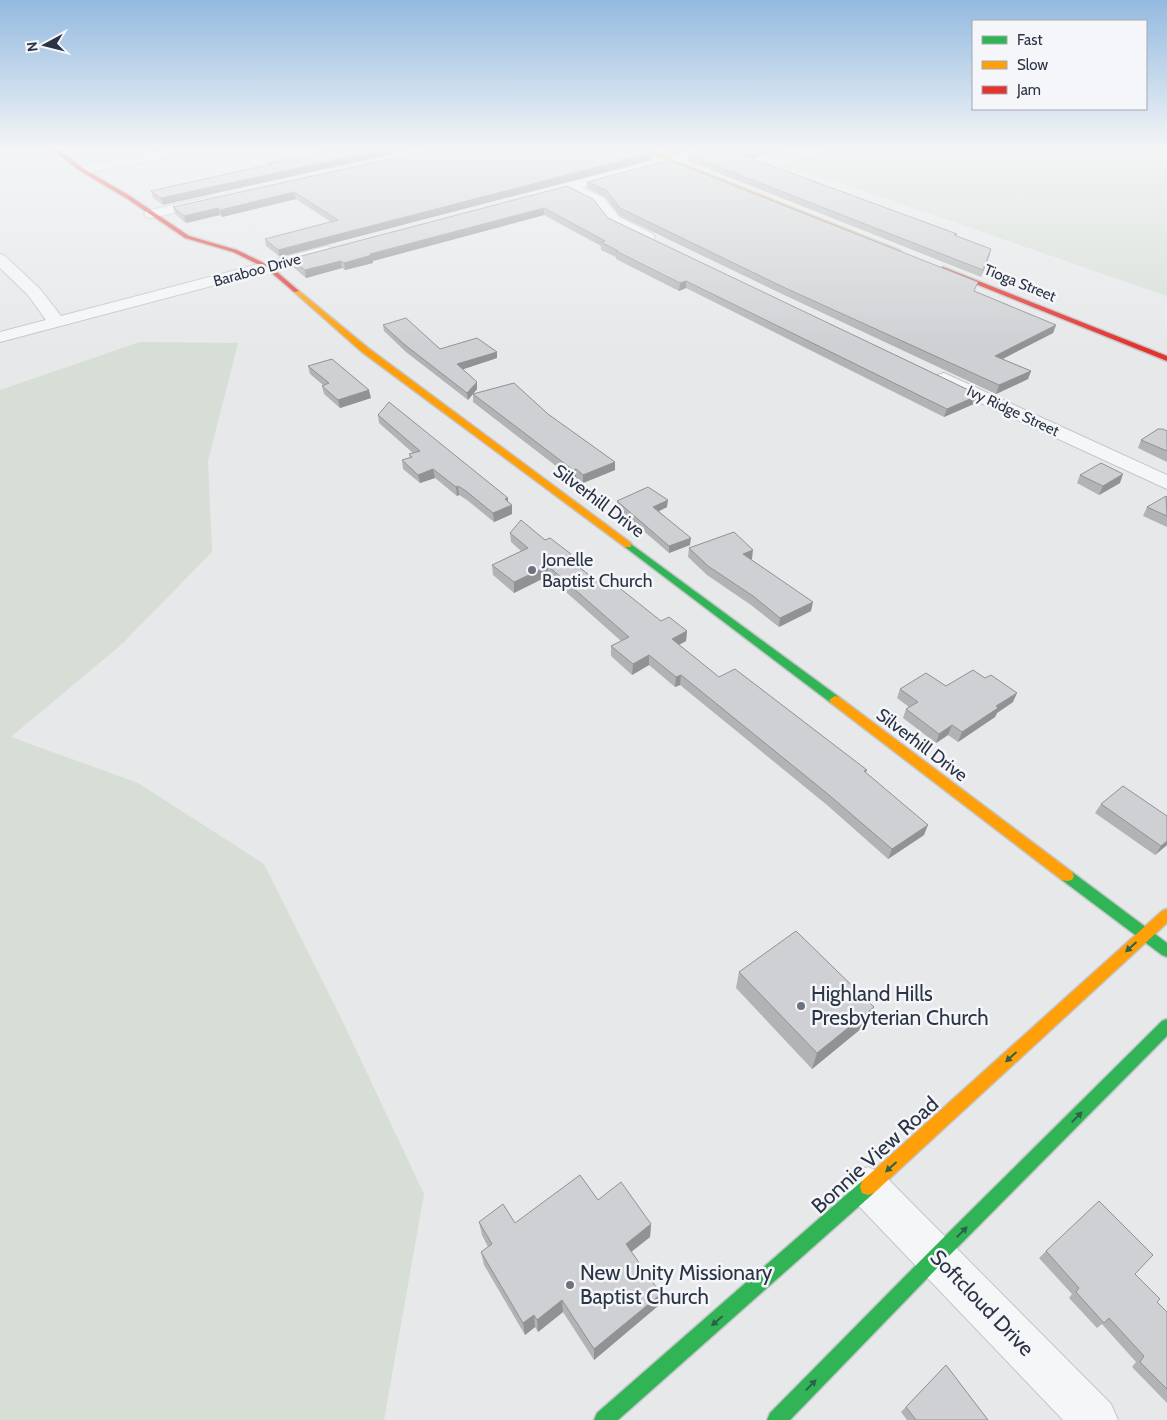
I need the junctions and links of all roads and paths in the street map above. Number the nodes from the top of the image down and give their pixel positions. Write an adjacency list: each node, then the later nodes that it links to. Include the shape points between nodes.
1 (151, 214): 9 (street, Silverhill Drive, via 187,237 235,251)
2 (610, 214): 4 (street, via 614,220)
3 (807, 214): 6 (street)
4 (666, 246)
5 (343, 247): 9 (street, Baraboo Drive)
6 (912, 256)
7 (0, 259): 10 (street, via 34,292)
8 (931, 264): 12 (street, Tioga Street)
9 (268, 267): 10 (street, Baraboo Drive); 16 (street, Silverhill Drive, via 365,350 676,580)
10 (57, 322): 11 (street, Baraboo Drive)
11 (0, 337)
12 (1167, 358)
13 (932, 373): 14 (street, Ivy Ridge Street)
14 (1167, 483)
15 (1167, 914): 16 (street, Bonnie View Road)
16 (1144, 935): 17 (street, Silverhill Drive); 19 (street, Bonnie View Road, one-way to 19)
17 (1167, 951)
18 (1167, 1026): 20 (street, one-way to 18)
19 (868, 1187): 20 (street, Softcloud Drive); 21 (street, Bonnie View Road, one-way to 21)
20 (937, 1256): 22 (street, one-way to 20); 23 (street, Softcloud Drive)
21 (604, 1420)
22 (777, 1420)
23 (1095, 1420)

